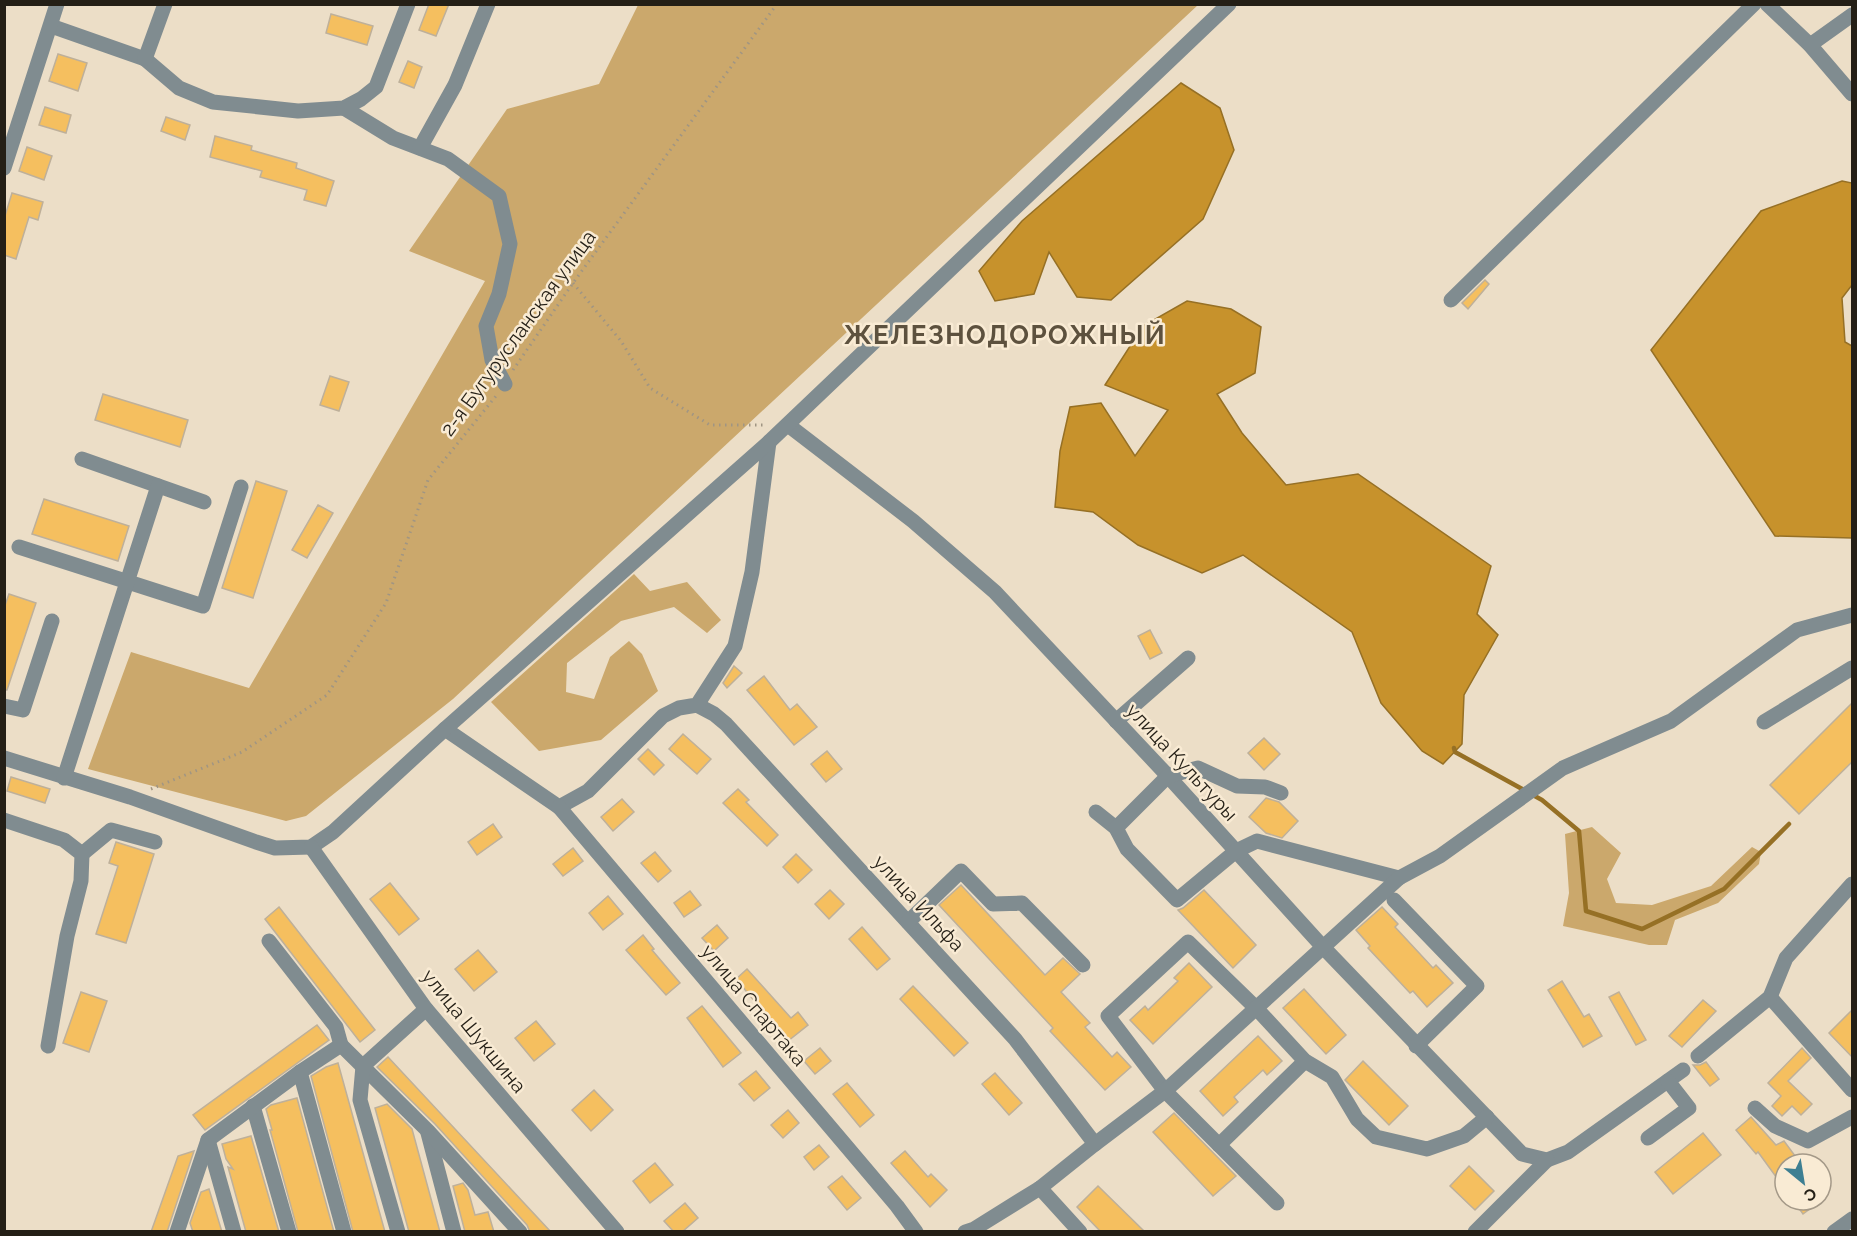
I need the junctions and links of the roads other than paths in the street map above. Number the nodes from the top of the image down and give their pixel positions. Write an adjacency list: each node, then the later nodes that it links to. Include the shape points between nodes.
1 (57, 4): 9 (street)
2 (165, 4): 11 (street)
3 (408, 4): 13 (street, via 376,87)
4 (488, 4): 14 (street, via 455,85)
5 (1229, 4): 18 (street)
6 (1754, 4): 16 (street)
7 (1767, 4): 10 (street)
8 (1852, 15): 10 (street)
9 (51, 26): 11 (street); 15 (street)
10 (1810, 45): 12 (street)
11 (145, 59): 13 (street, via 179,88 213,102 298,111)
12 (1852, 94)
13 (344, 108): 14 (street, via 393,138)
14 (420, 148): 17 (street, via 448,159 499,196 510,244 499,294 486,326 492,360)
15 (4, 168)
16 (1451, 300)
17 (505, 384)
18 (788, 425): 19 (street); 32 (street, улица Культуры, via 913,521 995,592)
19 (769, 442): 30 (street, via 752,572 735,646); 34 (street)
20 (82, 459): 21 (street)
21 (158, 486): 23 (street); 25 (street)
22 (241, 487): 25 (street, via 203,606)
23 (204, 502)
24 (19, 547): 25 (street)
25 (127, 583): 37 (street)
26 (1852, 615): 47 (street, via 1797,630 1671,721 1563,768 1440,856)
27 (52, 621): 31 (street, via 23,710)
28 (1188, 658): 32 (street)
29 (1852, 668): 33 (street)
30 (697, 705): 39 (street, via 663,716 588,791); 50 (street, улица Ильфа, via 726,724)
31 (4, 706)
32 (1116, 721): 36 (street, улица Культуры)
33 (1764, 722)
34 (445, 729): 39 (street, улица Спартака); 44 (street, via 333,832)
35 (4, 758): 37 (street)
36 (1168, 776): 38 (street, via 1198,768 1237,786 1264,787); 42 (street); 45 (street, улица Культуры)
37 (64, 778): 44 (street, via 275,848)
38 (1281, 793)
39 (559, 807): 92 (street, улица Спартака, via 890,1196)
40 (1096, 812): 42 (street)
41 (4, 820): 46 (street, via 64,840)
42 (1116, 828): 45 (street, via 1127,849 1177,900)
43 (155, 842): 46 (street, via 111,830)
44 (311, 847): 55 (street, улица Шукшина)
45 (1236, 851): 47 (street, via 1257,841); 52 (street, улица Культуры)
46 (82, 854): 57 (street, via 81,881)
47 (1399, 878): 52 (street)
48 (1852, 884): 54 (street, via 1786,958)
49 (1394, 900): 59 (street, via 1478,986)
50 (908, 922): 53 (street, via 961,871 993,904 1023,903); 75 (street, улица Ильфа, via 1015,1039)
51 (269, 941): 58 (street, via 336,1027)
52 (1322, 946): 56 (street); 59 (street, улица Культуры)
53 (1083, 965)
54 (1770, 997): 60 (street); 66 (street)
55 (426, 1009): 62 (street); 91 (street, улица Шукшина)
56 (1257, 1009): 61 (street); 67 (street); 67 (street, via 1188,942 1108,1016)
57 (48, 1046)
58 (341, 1046): 62 (street); 64 (street)
59 (1416, 1046): 71 (street, улица Культуры)
60 (1698, 1056)
61 (1305, 1061): 71 (street, via 1332,1077 1357,1119 1376,1137 1427,1149 1464,1136); 76 (street)
62 (363, 1066): 72 (street); 87 (street, via 360,1101)
63 (1683, 1070): 65 (street)
64 (300, 1072): 68 (street); 86 (street)
65 (1668, 1081): 73 (street, via 1689,1108); 77 (street, via 1568,1152)
66 (1852, 1090)
67 (1165, 1091): 75 (street); 76 (street)
68 (253, 1106): 74 (street); 85 (street)
69 (1755, 1108): 70 (street, via 1775,1126 1808,1141)
70 (1852, 1117)
71 (1487, 1118): 77 (street, улица Культуры, via 1522,1154)
72 (428, 1131): 80 (street); 88 (street)
73 (1648, 1138)
74 (208, 1140): 83 (street); 84 (street)
75 (1095, 1144): 78 (street)
76 (1219, 1145): 79 (street)
77 (1547, 1160): 94 (street)
78 (1040, 1188): 82 (street); 93 (street)
79 (1277, 1203)
80 (500, 1210): 89 (street); 90 (street)
81 (1852, 1219): 95 (street)
82 (974, 1230)
83 (177, 1231)
84 (234, 1232)
85 (289, 1232)
86 (344, 1232)
87 (398, 1232)
88 (454, 1232)
89 (506, 1232)
90 (520, 1232)
91 (617, 1232)
92 (916, 1232)
93 (1080, 1232)
94 (1475, 1232)
95 (1834, 1232)

